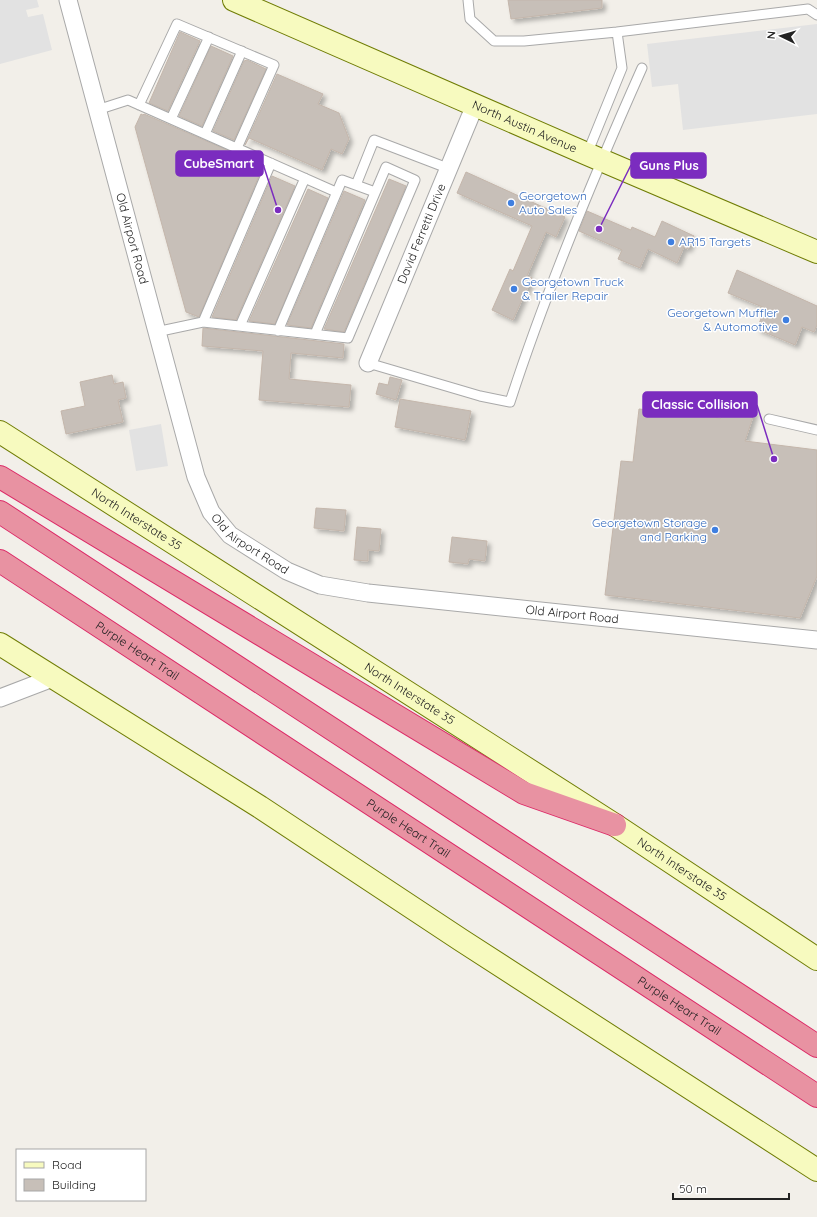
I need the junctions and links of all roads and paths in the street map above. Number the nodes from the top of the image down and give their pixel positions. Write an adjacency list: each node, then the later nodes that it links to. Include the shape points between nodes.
1 (68, 0): 11 (street, Old Airport Road)
2 (234, 0): 10 (main road, North Austin Avenue)
3 (468, 0): 5 (lane, via 470,19 494,41 524,41)
4 (817, 15): 5 (lane, via 808,9)
5 (617, 32): 15 (lane, via 622,68)
6 (209, 37): 7 (lane); 9 (lane, via 177,24); 12 (lane)
7 (242, 51): 13 (lane); 14 (lane, via 274,65)
8 (642, 68): 15 (lane)
9 (139, 105): 11 (lane, via 128,100); 12 (lane)
10 (475, 105): 15 (main road, North Austin Avenue); 17 (street, David Ferretti Drive)
11 (97, 110): 26 (street, Old Airport Road)
12 (171, 119): 13 (lane)
13 (205, 134): 14 (lane)
14 (236, 148): 16 (lane)
15 (595, 157): 22 (main road, North Austin Avenue); 28 (lane, via 510,402 480,396)
16 (271, 163): 18 (lane); 23 (lane)
17 (450, 169): 19 (lane, via 374,140); 28 (street, David Ferretti Drive)
18 (305, 178): 20 (lane); 24 (lane)
19 (356, 185): 20 (lane, via 342,180); 21 (lane)
20 (336, 192): 25 (lane)
21 (375, 192): 27 (lane); 27 (lane, via 386,167 415,180 348,338)
22 (817, 252)
23 (203, 322): 24 (lane); 26 (lane)
24 (240, 326): 25 (lane)
25 (278, 330): 27 (lane)
26 (156, 332): 35 (street, Old Airport Road, via 196,477 211,512 230,535 287,571 320,585 368,593)
27 (315, 334)
28 (368, 363)
29 (769, 419): 30 (lane)
30 (817, 430)
31 (0, 432): 39 (main road, North Interstate 35)
32 (0, 477): 39 (highway, via 524,793)
33 (0, 512): 41 (highway)
34 (0, 561): 42 (highway, Purple Heart Trail)
35 (817, 640)
36 (0, 644): 37 (main road)
37 (55, 677): 38 (street); 43 (main road, via 260,807)
38 (0, 698)
39 (615, 825): 40 (main road, North Interstate 35)
40 (817, 959)
41 (817, 1046)
42 (817, 1096)
43 (817, 1170)

